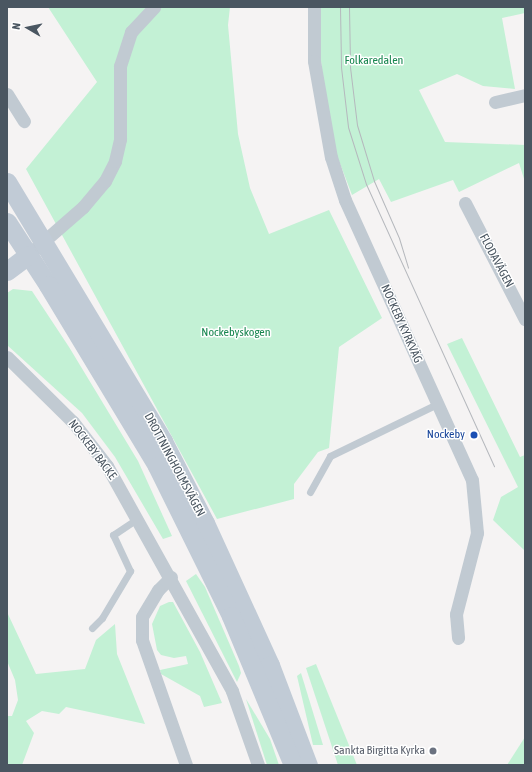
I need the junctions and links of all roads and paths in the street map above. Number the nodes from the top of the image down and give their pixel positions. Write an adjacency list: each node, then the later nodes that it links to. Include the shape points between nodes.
1 (154, 7): 10 (street, via 131,32 120,66 120,139 115,161 105,181 83,208)
2 (314, 7): 15 (street, NOCKEBY KYRKVÄG, via 314,61 331,157 345,200)
3 (7, 94): 6 (street)
4 (525, 95): 5 (street)
5 (496, 102)
6 (24, 121)
7 (7, 182): 10 (main road, DROTTNINGHOLMSVÄGEN)
8 (465, 203): 13 (street, FLODAVÄGEN)
9 (7, 222): 11 (main road, DROTTNINGHOLMSVÄGEN)
10 (45, 242): 11 (street); 24 (main road, DROTTNINGHOLMSVÄGEN, via 163,441 205,523 270,665)
11 (28, 255): 12 (main road); 23 (main road, DROTTNINGHOLMSVÄGEN, via 160,473 231,616)
12 (7, 271)
13 (525, 319)
14 (7, 357): 17 (street, NOCKEBY BACKE, via 73,422 107,466)
15 (437, 404): 16 (lane, via 330,456); 20 (street, NOCKEBY KYRKVÄG, via 472,480 477,533 456,614)
16 (310, 492)
17 (137, 519): 18 (street, NOCKEBY BACKE); 19 (lane, via 113,535 130,571 102,618)
18 (171, 578): 21 (street, via 158,590 142,617 142,640); 22 (street, NOCKEBY BACKE, via 232,691)
19 (92, 628)
20 (458, 638)
21 (186, 765)
22 (258, 765)
23 (293, 765)
24 (308, 765)

